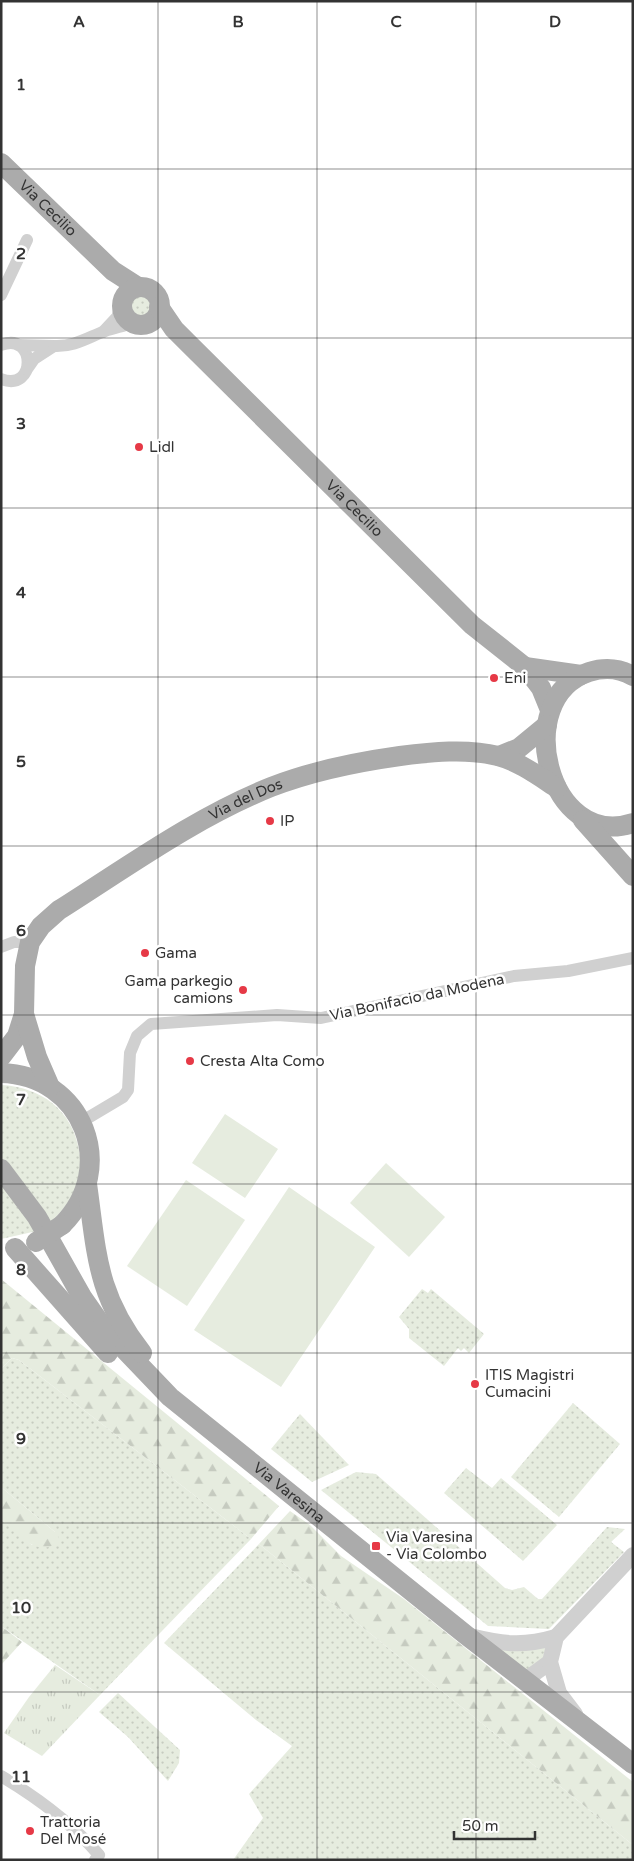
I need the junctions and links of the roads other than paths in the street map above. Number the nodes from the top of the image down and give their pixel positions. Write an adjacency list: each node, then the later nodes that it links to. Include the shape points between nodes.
1 (1, 163): 4 (main road, Via Cecilio, via 94,254)
2 (27, 240): 3 (street)
3 (1, 295)
4 (128, 297): 5 (main road, via 150,290 155,294); 6 (main road, via 125,317); 7 (street)
5 (159, 308): 6 (main road, via 154,319); 9 (main road, Via Cecilio)
6 (139, 324): 7 (street); 9 (main road, Via Cecilio)
7 (103, 332): 11 (street, via 82,342)
8 (1, 335): 10 (street)
9 (189, 344): 14 (main road, Via Cecilio, via 472,625)
10 (11, 345): 11 (street); 12 (street, via 26,354)
11 (54, 346): 12 (street)
12 (27, 369): 13 (street, via 18,379)
13 (4, 381)
14 (525, 667): 16 (main road); 17 (main road, Via Cecilio, via 542,688)
15 (628, 669): 16 (main road, via 599,670)
16 (581, 675): 17 (main road, via 561,691)
17 (548, 717): 18 (main road, Via del Dos, via 519,748); 19 (main road, Via Cecilio, via 548,762)
18 (499, 756): 19 (main road, Via del Dos); 23 (main road, Via del Dos, via 452,752 385,758 270,787 197,824 59,910 41,926)
19 (558, 788): 20 (main road, Via Cecilio)
20 (580, 816): 21 (main road, Via Cecilio, via 606,828); 22 (main road)
21 (633, 823)
22 (633, 876)
23 (30, 942): 24 (street, via 14,942); 26 (main road, Via del Dos, via 25,966)
24 (1, 947)
25 (633, 958): 30 (street, Via Bonifacio da Modena, via 568,971 514,976 340,1016 277,1015 151,1024 137,1036 130,1053 128,1090 116,1102)
26 (24, 1014): 27 (main road, Via del Dos, via 17,1036); 29 (main road, Via del Dos)
27 (1, 1057)
28 (1, 1074): 29 (main road, via 26,1077)
29 (50, 1087): 30 (main road, via 68,1103)
30 (81, 1122): 32 (main road, via 90,1150)
31 (1, 1169): 34 (main road, Via Varesina, via 37,1217 82,1297 126,1353 170,1398)
32 (88, 1184): 33 (main road, bridge, via 77,1208 62,1225 36,1242); 34 (main road, via 99,1270 126,1332 156,1369 243,1445)
33 (8, 1248): 34 (main road, via 150,1394 233,1460)
34 (289, 1494): 36 (main road, Via Varesina)
35 (633, 1555): 37 (street)
36 (466, 1635): 37 (street, via 520,1645); 39 (main road, Via Varesina)
37 (556, 1637): 38 (street)
38 (550, 1662): 39 (street); 40 (street, via 560,1693)
39 (524, 1680): 40 (main road, Via Varesina)
40 (583, 1723): 41 (main road, Via Varesina)
41 (633, 1764)
42 (1, 1776): 43 (street, via 64,1819)
43 (100, 1858)

